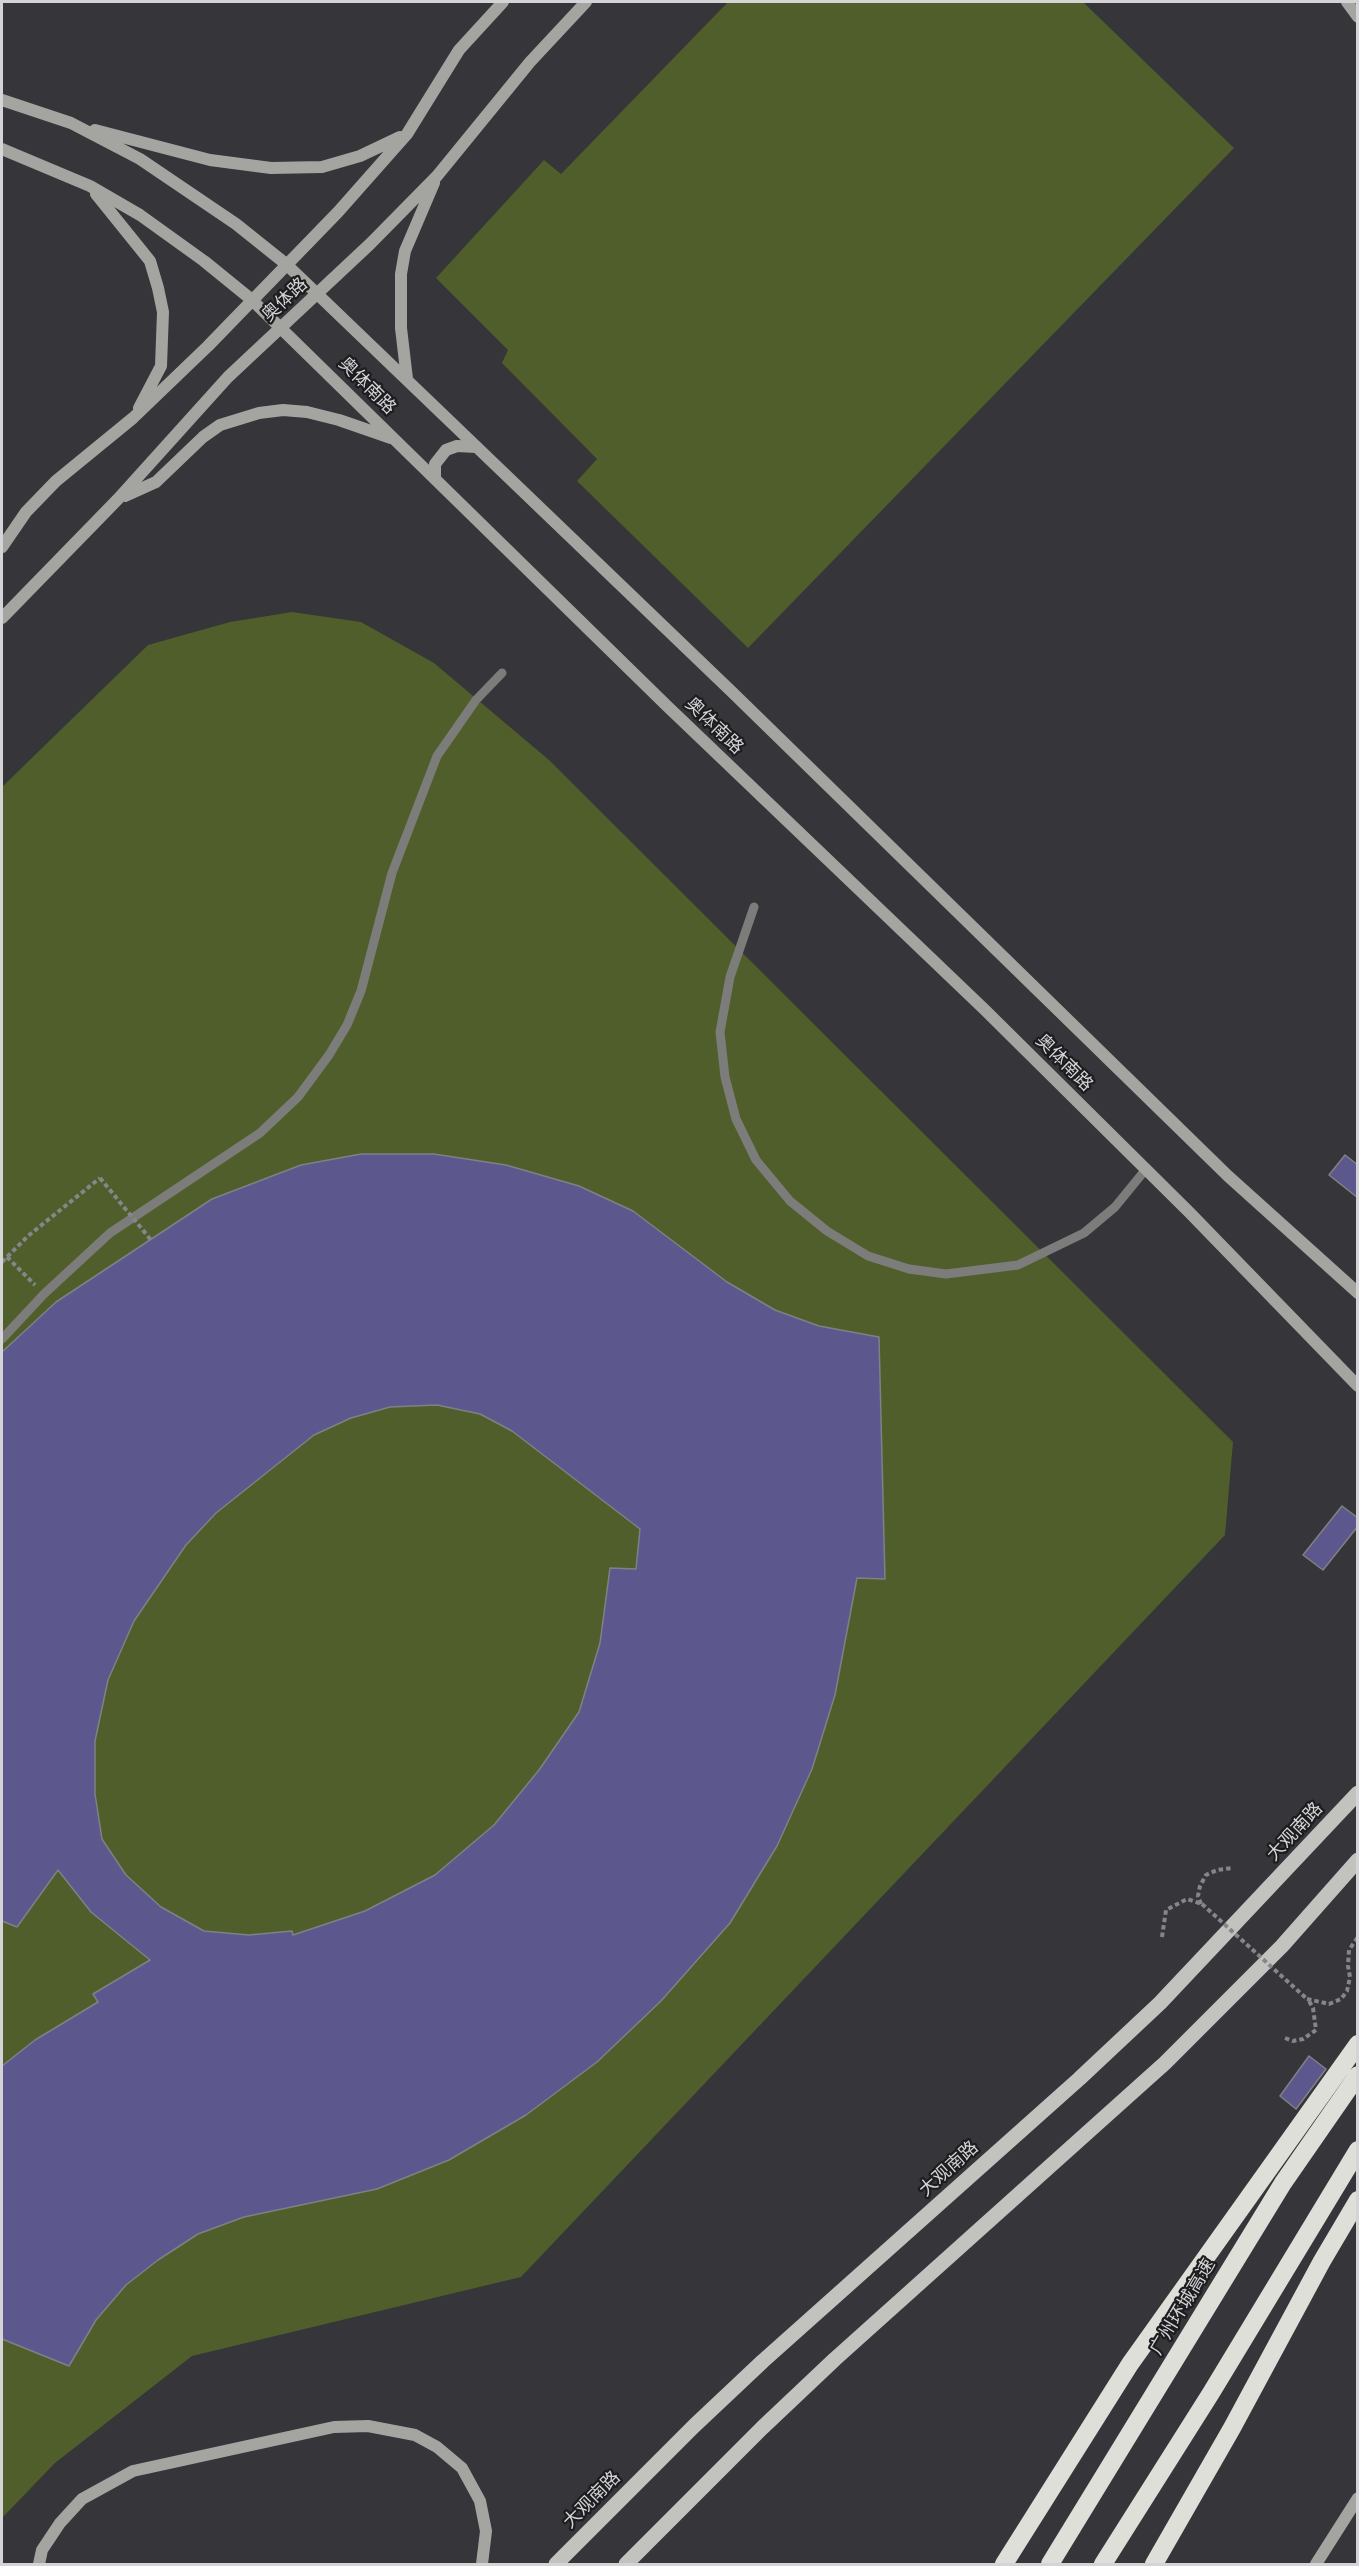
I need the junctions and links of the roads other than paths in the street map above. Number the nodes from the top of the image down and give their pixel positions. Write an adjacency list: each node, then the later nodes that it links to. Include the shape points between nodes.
1 (503, 2): 7 (street, 奥体路, via 459,50)
2 (586, 2): 9 (street, 奥体路, via 530,62)
3 (1347, 2): 4 (street)
4 (1358, 17)
5 (2, 100): 6 (street, 奥体南路)
6 (70, 123): 7 (street, via 210,160 271,168 342,162); 11 (street, 奥体南路, via 140,159 236,224)
7 (407, 134): 11 (street, 奥体路)
8 (2, 148): 10 (street, 奥体南路)
9 (437, 176): 12 (street, 奥体路); 15 (street, via 403,262 400,298)
10 (90, 186): 13 (street, 奥体南路, via 170,236); 16 (street, via 150,261 163,312 161,366)
11 (286, 264): 12 (street, 奥体南路); 13 (street, 奥体路)
12 (318, 293): 14 (street, 奥体路); 15 (street, 奥体南路)
13 (252, 300): 14 (street, 奥体南路); 16 (street, 奥体路)
14 (282, 327): 17 (street, 奥体南路); 20 (street, 奥体路, via 228,377)
15 (407, 379): 18 (street, 奥体南路)
16 (134, 418): 21 (street, 奥体路, via 56,481 26,512)
17 (394, 439): 19 (street, 奥体南路); 20 (street, via 308,412 259,413 220,425 156,482)
18 (476, 447): 19 (street, via 446,450 435,464); 26 (street, 奥体南路, via 1228,1176)
19 (435, 479): 25 (street, 奥体南路)
20 (118, 500): 22 (street, 奥体路)
21 (2, 547)
22 (2, 618)
23 (502, 673): 27 (lane, via 476,700 437,756 392,873 361,992 347,1025 304,1089 260,1133 110,1233)
24 (754, 908): 25 (lane, via 730,976 720,1032 725,1077 736,1119 756,1160 790,1201 827,1232 868,1256 909,1269 946,1274 1018,1265 1084,1233 1115,1207)
25 (1146, 1170): 28 (street, 奥体南路)
26 (1358, 1293)
27 (2, 1339)
28 (1358, 1386)
29 (1358, 1793): 39 (main road, 大观南路, via 1160,2003 763,2361)
30 (1358, 1860): 31 (main road)
31 (1352, 1873): 40 (main road, via 1165,2062 835,2359)
32 (1358, 2044): 41 (highway, via 1130,2364)
33 (1358, 2075): 42 (highway, 广州环城高速, via 1282,2183)
34 (1358, 2150): 43 (highway)
35 (1358, 2200): 44 (highway)
36 (1358, 2498): 45 (street)
37 (39, 2565): 38 (street, via 42,2550 82,2499 134,2471 334,2427 356,2426 415,2435 462,2468 480,2501 486,2531)
38 (482, 2565)
39 (556, 2565)
40 (626, 2565)
41 (1004, 2565)
42 (1050, 2565)
43 (1103, 2565)
44 (1154, 2565)
45 (1316, 2565)

